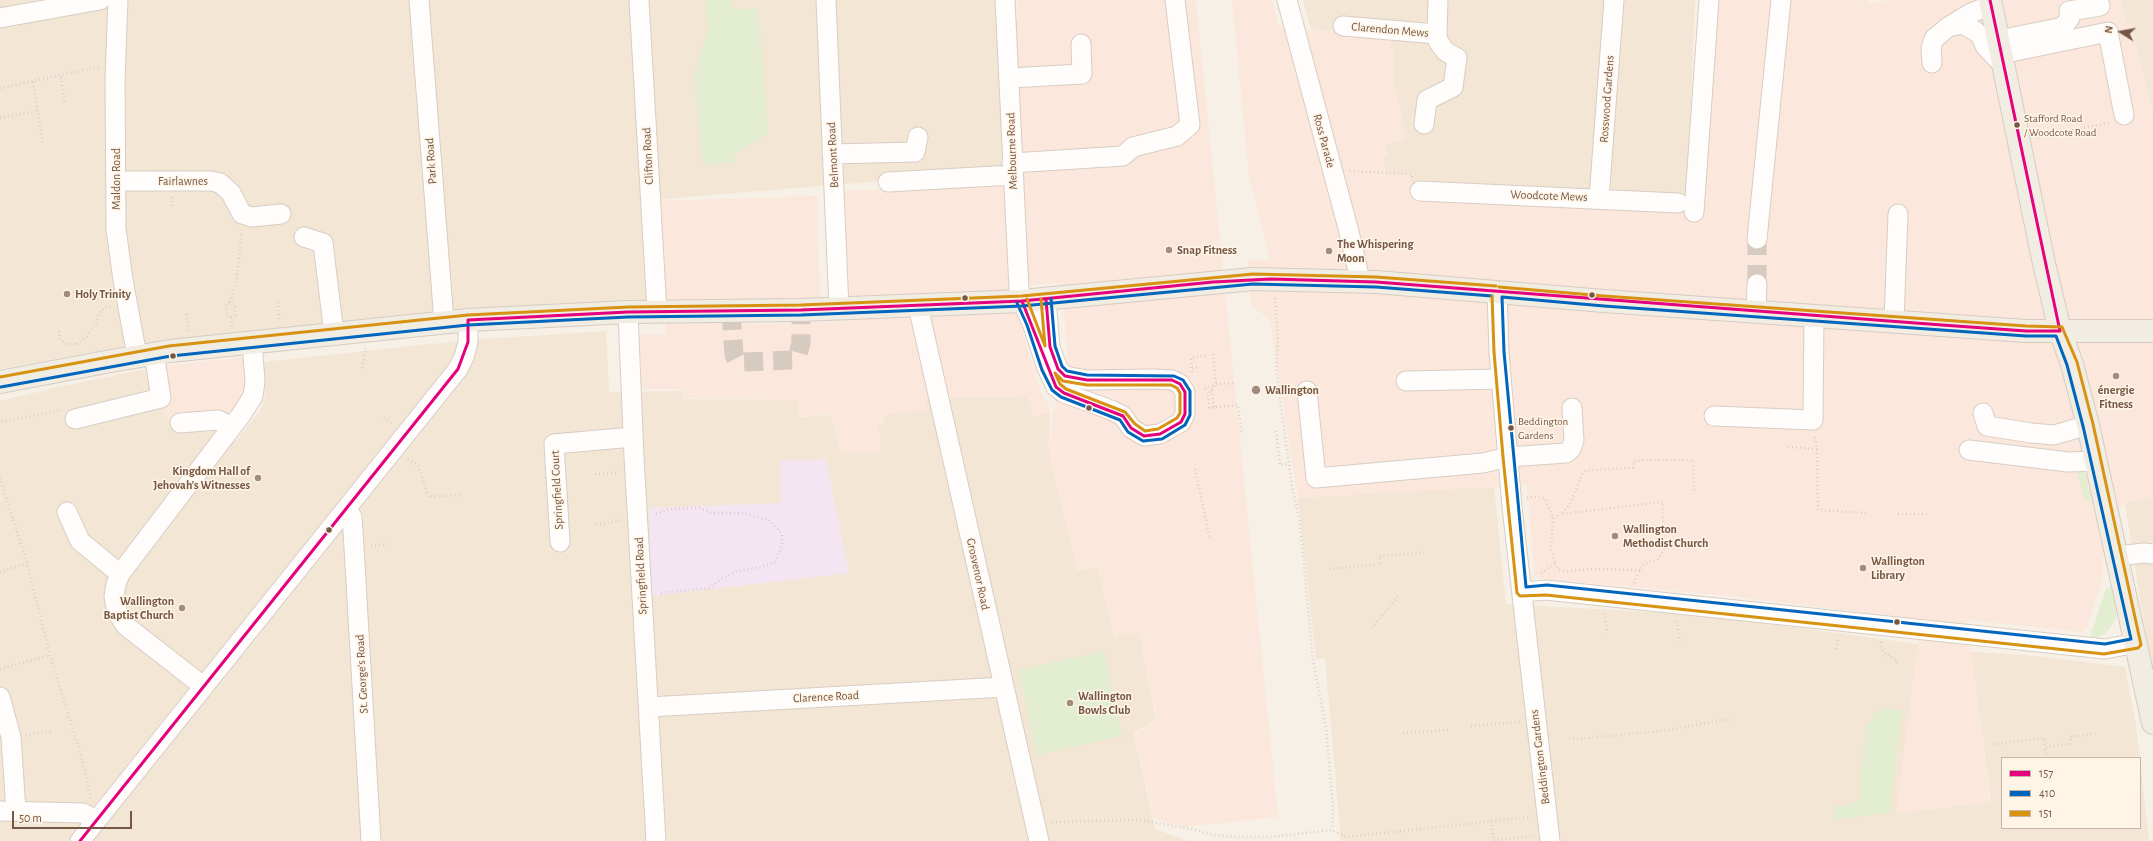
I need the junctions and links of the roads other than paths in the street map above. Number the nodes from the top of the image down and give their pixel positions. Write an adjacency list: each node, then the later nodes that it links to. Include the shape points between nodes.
1 (100, 0): 15 (street)
2 (118, 0): 28 (street, Maldon Road)
3 (419, 0): 51 (street, Park Road)
4 (639, 0): 45 (street, Clifton Road)
5 (826, 0): 26 (street, Belmont Road)
6 (1005, 0): 22 (street, Melbourne Road)
7 (1175, 0): 27 (street, via 1190,125 1177,136 1133,147 1123,156)
8 (1287, 0): 38 (street, Ross Parade, via 1348,228)
9 (1438, 0): 18 (street, Clarendon Mews)
10 (1614, 0): 31 (street, Rosswood Gardens)
11 (1708, 0): 33 (street)
12 (1781, 0): 37 (street)
13 (2098, 0): 20 (street, via 2100,6 2069,11 2070,18 2063,27)
14 (1990, 2): 17 (street); 20 (main road)
15 (0, 18)
16 (1342, 26): 18 (street, Clarendon Mews)
17 (1948, 27): 20 (street, via 1963,24 1981,36 1985,46); 21 (street, via 1934,39 1931,48)
18 (1437, 34): 24 (street, Clarendon Mews, via 1441,46 1457,58 1453,86 1427,100)
19 (1081, 44): 22 (street, via 1082,74)
20 (2001, 53): 23 (street, via 2108,32); 52 (main road)
21 (1932, 63)
22 (1009, 78): 27 (street, Melbourne Road)
23 (2117, 119)
24 (1424, 124)
25 (918, 137): 26 (street, via 915,152)
26 (832, 154): 44 (street, Belmont Road)
27 (1012, 169): 29 (street); 42 (street, Melbourne Road, via 1018,276)
28 (116, 181): 34 (street, Fairlawnes, via 211,181 220,183 231,193 242,214 252,217); 56 (street, Maldon Road, via 116,229 127,300)
29 (888, 182)
30 (1416, 186): 31 (street, Woodcote Mews)
31 (1599, 198): 32 (street, Woodcote Mews)
32 (1678, 203)
33 (1694, 212)
34 (281, 214)
35 (1898, 214): 50 (street)
36 (304, 237): 54 (street, via 323,243)
37 (1758, 239)
38 (1359, 282): 40 (main road); 41 (main road, via 1253,279)
39 (1757, 284): 46 (street)
40 (1497, 291): 46 (main road, via 1611,302); 57 (street, Beddington Gardens)
41 (1046, 299): 42 (main road); 42 (street, Melbourne Road, via 1050,347 1058,369 1065,376 1087,380 1172,380 1180,384 1185,392 1185,414 1181,422 1160,434 1144,436 1131,428 1123,416 1056,387)
42 (1022, 301): 43 (main road)
43 (918, 306): 44 (main road); 81 (street, Grosvenor Road)
44 (839, 309): 45 (main road)
45 (657, 311): 47 (main road)
46 (1756, 311): 48 (main road)
47 (628, 312): 49 (main road); 68 (street, Springfield Road)
48 (1814, 316): 50 (main road); 63 (street, via 1813,420)
49 (468, 320): 51 (main road); 72 (street, via 468,342 462,363)
50 (1894, 321): 52 (main road, via 2022,331)
51 (444, 322): 54 (main road)
52 (2060, 331): 53 (main road); 66 (main road, via 2072,364)
53 (2153, 331)
54 (334, 334): 55 (main road)
55 (243, 344): 56 (main road); 67 (street, via 255,381 253,396)
56 (146, 354): 59 (main road); 64 (street, Maldon Road, via 161,398)
57 (1501, 379): 58 (street); 70 (street, Beddington Gardens)
58 (1406, 381)
59 (0, 382)
60 (1307, 391): 70 (street, via 1316,478 1482,463)
61 (1572, 408): 70 (street, via 1574,440 1566,454)
62 (1983, 413): 66 (street, via 1987,426 2031,433 2054,435)
63 (1714, 416)
64 (75, 419)
65 (180, 423): 67 (street, via 218,420)
66 (2088, 425): 71 (main road)
67 (232, 427): 77 (street)
68 (633, 438): 74 (street, Springfield Court, via 554,444); 83 (street, Springfield Road)
69 (1970, 450): 71 (street, via 2068,462)
70 (1508, 457): 78 (street, Beddington Gardens)
71 (2096, 461): 76 (main road)
72 (346, 509): 80 (street); 89 (street, St. George's Road, via 352,517)
73 (67, 512): 77 (street, via 80,540)
74 (560, 542)
75 (2153, 554): 76 (street)
76 (2118, 556): 79 (main road)
77 (120, 574): 80 (street, via 114,597 117,612 126,626)
78 (1522, 592): 79 (street, via 1546,590 2089,648 2105,649); 87 (street, Beddington Gardens)
79 (2137, 643): 84 (main road)
80 (203, 686): 86 (street)
81 (1004, 687): 83 (street, Clarence Road); 91 (street, Grosvenor Road)
82 (0, 697): 85 (street, via 11,737)
83 (648, 707): 90 (street, Springfield Road)
84 (2153, 723)
85 (8, 811): 86 (street, via 83,813)
86 (95, 820): 88 (street)
87 (1550, 838)
88 (80, 841)
89 (372, 841)
90 (656, 841)
91 (1039, 841)

